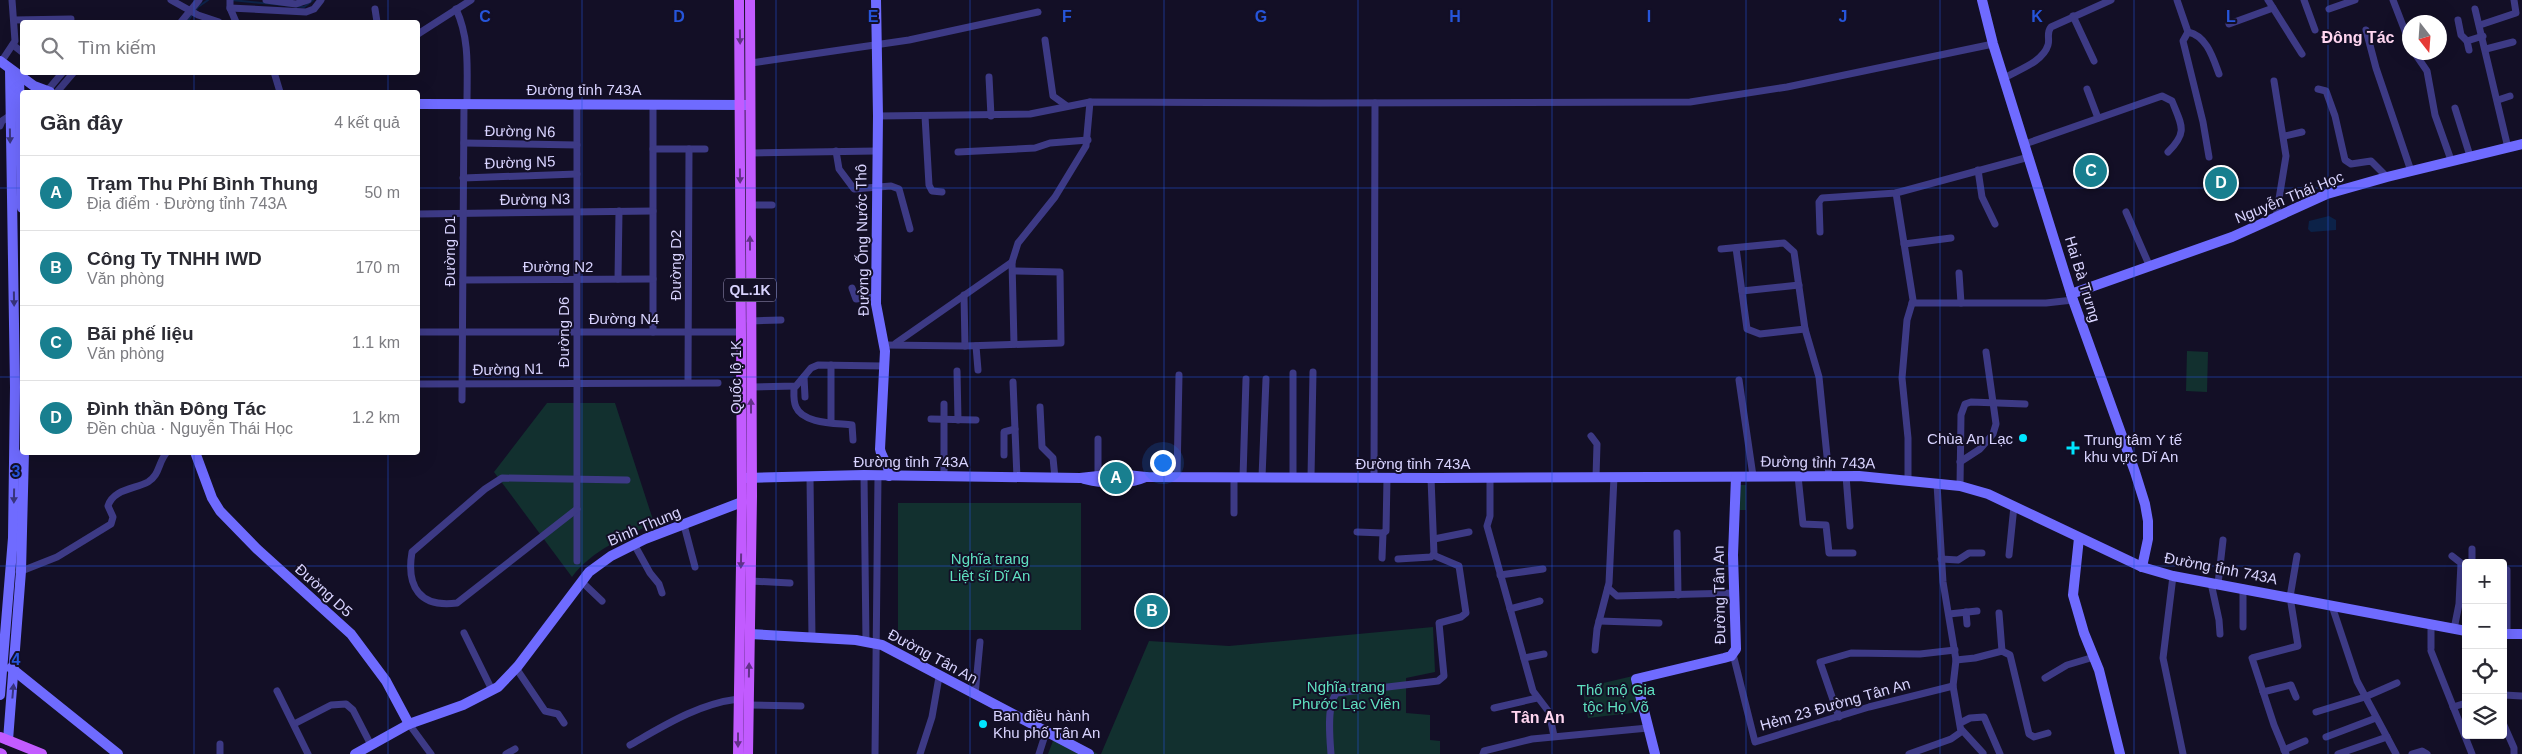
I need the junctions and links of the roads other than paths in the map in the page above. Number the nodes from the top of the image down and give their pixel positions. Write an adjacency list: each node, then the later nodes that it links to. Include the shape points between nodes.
1 (12, 0): 29 (street)
2 (171, 0): 26 (street)
3 (199, 0): 26 (street)
4 (266, 0): 5 (street, via 296,4)
5 (308, 0)
6 (321, 0): 19 (street, via 314,9 306,12)
7 (471, 0): 20 (street)
8 (739, 0): 78 (main road, Quốc lộ 1K / QL.1K, one-way to 78)
9 (750, 0): 55 (main road, Quốc lộ 1K / QL.1K)
10 (876, 0): 45 (street, Đường Ống Nước Thô)
11 (1982, 0): 46 (street, Hai Bà Trưng)
12 (2110, 0): 27 (street)
13 (2177, 0): 39 (street)
14 (2268, 0): 21 (street)
15 (2304, 0): 37 (street)
16 (2355, 0): 23 (street)
17 (2393, 0): 34 (street)
18 (2514, 0): 36 (street, via 2516,13)
19 (230, 4): 31 (street)
20 (458, 5): 40 (street); 73 (street, Đường D1, via 467,44)
21 (2273, 8): 35 (street); 51 (street)
22 (375, 9): 32 (street)
23 (2329, 9)
24 (2476, 9): 36 (street)
25 (1038, 12): 45 (street)
26 (195, 15): 30 (street)
27 (2072, 16): 54 (street); 62 (street, via 2051,27 2048,44 2040,58)
28 (71, 19): 29 (street)
29 (14, 20): 47 (street)
30 (212, 20)
31 (235, 20)
32 (377, 20)
33 (2458, 20): 43 (street, via 2461,35)
34 (2402, 23)
35 (2228, 24)
36 (2480, 24): 41 (street)
37 (2315, 30)
38 (2366, 30): 107 (street)
39 (2188, 32): 57 (street, via 2197,35 2210,50); 102 (street, via 2183,41)
40 (420, 33)
41 (2483, 36): 43 (street); 48 (street)
42 (1045, 40): 79 (street, via 1053,96)
43 (2466, 41): 50 (street)
44 (2513, 42): 48 (street)
45 (876, 44): 55 (street); 82 (street, Đường Ống Nước Thô)
46 (1993, 44): 62 (street, Hai Bà Trưng); 74 (street, via 1787,87 1690,102)
47 (13, 45): 49 (street); 53 (street)
48 (2486, 49): 71 (street)
49 (20, 50)
50 (2469, 50)
51 (2302, 54)
52 (2419, 60): 105 (street, via 2427,71 2435,115)
53 (0, 61): 56 (street)
54 (2094, 61)
55 (750, 63): 78 (main road, Quốc lộ 1K / QL.1K)
56 (15, 73): 66 (street); 81 (street)
57 (2219, 74)
58 (61, 75): 67 (street)
59 (70, 75): 68 (street)
60 (275, 75): 69 (street)
61 (989, 77): 84 (street)
62 (2004, 78): 90 (street, Hai Bà Trưng)
63 (2274, 81): 87 (street)
64 (2088, 89): 85 (street)
65 (2318, 89): 109 (street, via 2326,91 2331,103 2345,160 2352,164 2371,161)
66 (44, 90)
67 (49, 90)
68 (50, 90)
69 (279, 90)
70 (2510, 96): 71 (street)
71 (2498, 100): 93 (street)
72 (1090, 102): 74 (street); 79 (street); 88 (street)
73 (466, 103): 75 (street, Đường tỉnh 743A); 76 (street, Đường tỉnh 743A); 89 (street, Đường D1)
74 (1375, 103): 224 (street)
75 (420, 104)
76 (577, 104): 77 (street, Đường tỉnh 743A); 92 (street, Đường D6)
77 (653, 104): 78 (street, Đường tỉnh 743A); 94 (street)
78 (744, 105): 101 (main road, Quốc lộ 1K / QL.1K); 155 (main road, Quốc lộ 1K / QL.1K, one-way to 155)
79 (1067, 106): 84 (street, via 1030,114)
80 (2455, 108): 103 (street)
81 (9, 116): 114 (street); 268 (street, one-way to 268, via 15,387)
82 (878, 116): 83 (street); 98 (street, Đường Ống Nước Thô)
83 (925, 116): 84 (street); 112 (street, via 929,185 932,191)
84 (991, 116)
85 (2098, 118): 90 (street); 100 (street, via 2166,97 2172,101 2182,133 2180,140)
86 (2302, 132): 87 (street)
87 (2284, 136): 123 (street, via 2286,156)
88 (1088, 140): 99 (street, via 1050,143 1034,148); 131 (street, via 1078,163 1055,197 1018,243)
89 (464, 144): 92 (street, Đường N6); 110 (street, Đường D1)
90 (2025, 144): 104 (street, Hai Bà Trưng)
91 (2522, 144): 93 (street, Nguyễn Thái Học)
92 (577, 145): 108 (street, Đường D6)
93 (2508, 148): 103 (street, Nguyễn Thái Học)
94 (653, 149): 95 (street); 118 (street)
95 (689, 149): 96 (street); 154 (street, Đường D2)
96 (706, 149)
97 (836, 151): 98 (street); 101 (street); 111 (street, via 839,169 854,189)
98 (876, 151): 111 (street, Đường Ống Nước Thô)
99 (958, 152)
100 (2168, 152)
101 (751, 153): 115 (main road, Quốc lộ 1K / QL.1K)
102 (2209, 156)
103 (2470, 156): 105 (street, Nguyễn Thái Học)
104 (2029, 157): 106 (street); 144 (street, Hai Bà Trưng)
105 (2451, 160): 107 (street, Nguyễn Thái Học)
106 (1978, 170): 113 (street); 124 (street, via 1982,197)
107 (2411, 171): 109 (street, Nguyễn Thái Học)
108 (576, 174): 110 (street, Đường N5); 119 (street, Đường D6)
109 (2387, 177): 123 (street, Nguyễn Thái Học, via 2327,194)
110 (464, 178): 122 (street, Đường D1)
111 (876, 188): 125 (street, via 891,186 899,190); 143 (street, Đường Ống Nước Thô)
112 (942, 192)
113 (1896, 193): 126 (street, via 1822,198 1818,202); 128 (street)
114 (20, 194)
115 (750, 205): 116 (street); 148 (main road, Quốc lộ 1K / QL.1K, one-way to 115)
116 (772, 205)
117 (618, 211): 118 (street, Đường N3); 119 (street, Đường N3); 135 (street)
118 (653, 211): 136 (street)
119 (577, 212): 122 (street, Đường N3); 138 (street, Đường D6)
120 (2126, 212): 132 (street)
121 (420, 214): 122 (street, Đường N3)
122 (463, 214): 137 (street, Đường D1)
123 (2276, 217): 132 (street, Nguyễn Thái Học)
124 (1995, 224)
125 (910, 229)
126 (1820, 232)
127 (1951, 238): 128 (street)
128 (1904, 244): 145 (street)
129 (1736, 248): 130 (street); 139 (street, via 1777,242 1788,244 1794,252); 141 (street)
130 (1721, 249)
131 (1012, 262): 133 (street); 142 (street)
132 (2150, 267): 144 (street, Nguyễn Thái Học)
133 (1013, 271): 157 (street); 157 (street, via 1061,274 1061,343)
134 (1959, 273): 146 (street)
135 (618, 279): 136 (street, Đường N2); 138 (street, Đường N2)
136 (653, 279): 153 (street)
137 (463, 280): 138 (street, Đường N2); 151 (street, Đường D1)
138 (577, 280): 152 (street, Đường D6)
139 (1799, 285): 141 (street); 149 (street)
140 (852, 288): 143 (street, via 856,299)
141 (1742, 291): 149 (street, via 1750,332 1760,334)
142 (964, 295): 156 (street); 159 (street)
143 (876, 297): 158 (street, Đường Ống Nước Thô)
144 (2072, 297): 146 (street, via 2046,303); 265 (street, Hai Bà Trưng, via 2145,504 2148,539)
145 (1912, 303): 146 (street); 230 (street, via 1907,320 1902,378 1908,438)
146 (1961, 303)
147 (781, 320): 148 (street)
148 (750, 321): 179 (main road, Quốc lộ 1K / QL.1K)
149 (1805, 328): 209 (street, via 1819,377)
150 (420, 332): 151 (street, Đường N4)
151 (462, 332): 152 (street, Đường N4); 176 (street, Đường D1)
152 (577, 332): 153 (street, Đường N4); 174 (street, Đường D6)
153 (653, 332): 154 (street, Đường N4)
154 (689, 332): 155 (street, Đường N4); 173 (street, Đường D2)
155 (741, 332): 220 (main road, Quốc lộ 1K / QL.1K)
156 (896, 344): 158 (street); 159 (street)
157 (1014, 344): 160 (street)
158 (884, 345): 163 (street, Đường Ống Nước Thô)
159 (965, 346): 160 (street)
160 (976, 346): 165 (street)
161 (1986, 352): 183 (street)
162 (831, 365): 163 (street); 169 (street, via 815,366); 191 (street)
163 (883, 366): 204 (street, Đường Ống Nước Thô, via 880,449 881,456 889,465)
164 (957, 370): 189 (street)
165 (978, 370)
166 (1314, 372): 217 (street)
167 (1294, 373): 216 (street)
168 (1179, 375): 213 (street)
169 (804, 377): 180 (street); 181 (street)
170 (1246, 379): 214 (street)
171 (1266, 379): 215 (street)
172 (1739, 380): 207 (street)
173 (688, 381): 174 (street, Đường N1); 177 (street, Đường N1)
174 (577, 382): 176 (street, Đường N1); 228 (street, Đường D6)
175 (1013, 382): 192 (street)
176 (462, 383): 178 (street, Đường N1); 182 (street, Đường D1)
177 (718, 383)
178 (420, 384)
179 (751, 387): 180 (street); 220 (main road, Quốc lộ 1K / QL.1K, one-way to 179)
180 (794, 387): 191 (street, via 796,407 802,414)
181 (805, 397)
182 (462, 400)
183 (1994, 403): 185 (street); 200 (street, via 1996,424 1993,434 1978,451); 200 (street, via 1971,402 1964,406)
184 (944, 404): 188 (street)
185 (2025, 404)
186 (1040, 408): 222 (street, via 1042,446 1053,458)
187 (931, 419): 188 (street)
188 (944, 420): 189 (street); 205 (street)
189 (958, 420): 190 (street)
190 (976, 420)
191 (831, 422): 195 (street, via 852,426)
192 (1015, 429): 199 (street, via 1004,432); 221 (street)
193 (1591, 436): 218 (street, via 1597,444)
194 (1098, 439): 202 (street)
195 (853, 440)
196 (24, 455): 267 (street)
197 (165, 455): 267 (street, via 159,472 152,478 120,492 109,502 113,517 111,524 57,557)
198 (196, 455): 341 (street, Đường D5, via 220,511 351,634 386,681)
199 (1004, 455)
200 (1960, 463): 232 (street)
201 (864, 475): 203 (street, Đường tỉnh 743A); 211 (street, Đường tỉnh 743A); 240 (street)
202 (1098, 475): 212 (street, Đường tỉnh 743A, via 1138,474); 223 (street, Đường tỉnh 743A)
203 (878, 476): 204 (street, Đường tỉnh 743A); 238 (street)
204 (889, 476): 205 (street, Đường tỉnh 743A)
205 (944, 476): 221 (street, Đường tỉnh 743A)
206 (1736, 476): 207 (street, Đường tỉnh 743A); 219 (street, Đường tỉnh 743A); 278 (street, Đường Tân An)
207 (1753, 476): 208 (street, Đường tỉnh 743A)
208 (1798, 476): 209 (street, Đường tỉnh 743A); 253 (street, via 1803,524 1826,525 1829,553)
209 (1829, 476): 210 (street, Đường tỉnh 743A)
210 (1846, 476): 230 (street, Đường tỉnh 743A); 241 (street)
211 (810, 477): 220 (street, Đường tỉnh 743A); 301 (street)
212 (1146, 477): 213 (street, Đường tỉnh 743A); 223 (street, Đường tỉnh 743A, via 1132,483 1106,484)
213 (1177, 477): 214 (street, Đường tỉnh 743A)
214 (1239, 477): 215 (street, Đường tỉnh 743A); 237 (street)
215 (1262, 477): 216 (street, Đường tỉnh 743A)
216 (1293, 477): 217 (street, Đường tỉnh 743A)
217 (1311, 477): 224 (street, Đường tỉnh 743A)
218 (1596, 477): 219 (street, Đường tỉnh 743A); 227 (street, Đường tỉnh 743A)
219 (1614, 477): 275 (street)
220 (746, 478): 233 (main road, Quốc lộ 1K / QL.1K); 234 (main road, Quốc lộ 1K / QL.1K)
221 (1017, 478): 222 (street, Đường tỉnh 743A)
222 (1054, 478): 223 (street, Đường tỉnh 743A)
223 (1080, 478)
224 (1374, 478): 225 (street, Đường tỉnh 743A)
225 (1387, 478): 226 (street, Đường tỉnh 743A); 244 (street, via 1386,531)
226 (1431, 478): 227 (street, Đường tỉnh 743A); 247 (street)
227 (1490, 478): 269 (street, via 1487,526)
228 (577, 479): 229 (street); 236 (street, Đường D6); 236 (street, via 502,478 485,489 412,552 410,578 416,592 431,601 457,603)
229 (627, 480)
230 (1908, 481): 231 (street, Đường tỉnh 743A)
231 (1937, 484): 232 (street, Đường tỉnh 743A); 261 (street)
232 (1960, 486): 235 (street, Đường tỉnh 743A)
233 (752, 496): 234 (main road); 271 (main road, Quốc lộ 1K / QL.1K)
234 (742, 502): 239 (street, Bình Thung); 297 (main road, Quốc lộ 1K / QL.1K, one-way to 297)
235 (2014, 506): 246 (street, Đường tỉnh 743A); 256 (street)
236 (577, 509): 263 (street, Đường D6)
237 (1234, 513)
238 (877, 525): 240 (street); 249 (street)
239 (684, 526): 251 (street, Bình Thung); 264 (street)
240 (865, 526): 248 (street)
241 (1850, 526)
242 (1357, 532): 244 (street)
243 (1469, 532): 247 (street)
244 (1383, 533): 259 (street)
245 (1677, 533): 279 (street)
246 (2079, 538): 265 (street, Đường tỉnh 743A); 310 (street, via 2074,595)
247 (1434, 539): 255 (street)
248 (865, 540): 249 (street); 302 (street)
249 (877, 540): 304 (street)
250 (2223, 540): 274 (street)
251 (634, 544): 272 (street, Bình Thung, via 600,563); 277 (street)
252 (2472, 549): 262 (street)
253 (1853, 553)
254 (1982, 553): 261 (street, via 1972,552 1958,560)
255 (1433, 555): 260 (street); 372 (street, via 1459,566 1466,613 1439,622 1444,676 1438,681 1337,693 1332,700 1330,716)
256 (2009, 555)
257 (2297, 556): 280 (street)
258 (2452, 556): 294 (street, via 2461,563)
259 (1382, 558)
260 (1398, 559)
261 (1941, 559): 288 (street)
262 (2472, 559)
263 (577, 561)
264 (695, 567)
265 (2142, 567): 270 (street, Đường tỉnh 743A)
266 (1543, 569): 269 (street)
267 (21, 571): 268 (street); 315 (street)
268 (11, 575): 311 (street)
269 (1500, 575): 284 (street)
270 (2173, 576): 274 (street, Đường tỉnh 743A); 378 (street, via 2163,658)
271 (751, 580): 273 (street); 297 (main road, Quốc lộ 1K / QL.1K)
272 (582, 582): 281 (street); 314 (street, Bình Thung)
273 (790, 583)
274 (2214, 583): 276 (street, Đường tỉnh 743A); 298 (street)
275 (1608, 588): 279 (street, via 1617,596); 289 (street)
276 (2243, 588): 280 (street, Đường tỉnh 743A); 293 (street)
277 (662, 593)
278 (1735, 593): 279 (street); 309 (street, Đường Tân An, via 1738,643)
279 (1678, 595)
280 (2290, 597): 283 (street, Đường tỉnh 743A); 322 (street, via 2298,646 2252,658)
281 (602, 601)
282 (1540, 601): 284 (street)
283 (2332, 606): 292 (street, Đường tỉnh 743A); 328 (street, via 2357,681)
284 (1510, 609): 312 (street)
285 (1977, 611): 286 (street)
286 (1966, 612): 288 (street); 291 (street)
287 (1999, 613): 307 (street)
288 (1949, 614): 306 (street)
289 (1600, 621): 290 (street); 305 (street)
290 (1659, 623)
291 (1967, 624)
292 (2431, 625): 294 (street, Đường tỉnh 743A); 334 (street, via 2431,650)
293 (2244, 627)
294 (2454, 629): 295 (street, Đường tỉnh 743A)
295 (2462, 630)
296 (464, 633): 320 (street)
297 (744, 634): 301 (street, Đường Tân An); 330 (main road, Quốc lộ 1K / QL.1K); 332 (main road, Quốc lộ 1K / QL.1K, one-way to 297)
298 (2220, 634)
299 (2507, 634): 300 (street)
300 (2522, 634)
301 (812, 638): 302 (street, Đường Tân An)
302 (866, 641): 304 (street, Đường Tân An)
303 (980, 642): 324 (street)
304 (876, 644): 316 (street, Đường Tân An); 368 (street)
305 (1595, 650)
306 (1955, 650): 313 (street); 337 (street, via 1920,654 1851,653 1820,662)
307 (2002, 651): 313 (street); 346 (street, via 2012,660 2029,734 2034,737)
308 (1544, 654): 312 (street)
309 (1733, 654): 337 (street, Hẻm 23 Đường Tân An, via 1755,742); 343 (street, Đường Tân An, via 1636,679)
310 (2094, 657): 317 (street, via 2067,665); 377 (street)
311 (1, 658): 315 (street); 323 (street)
312 (1524, 658): 329 (street)
313 (1956, 660): 319 (street)
314 (516, 668): 320 (street, Bình Thung); 339 (street, via 545,711 556,713)
315 (15, 671): 350 (street, one-way to 315); 360 (street)
316 (939, 677): 324 (street, Đường Tân An); 369 (street, via 932,718)
317 (2045, 678)
318 (2397, 683): 328 (street)
319 (1953, 686): 337 (street, Hẻm 23 Đường Tân An); 342 (street)
320 (492, 690): 341 (street, Bình Thung, via 463,705)
321 (277, 691): 340 (street)
322 (2263, 692): 327 (street, via 2291,686); 356 (street)
323 (0, 695)
324 (975, 695): 344 (street, Đường Tân An)
325 (2507, 695): 326 (street)
326 (2522, 696)
327 (2296, 697)
328 (2366, 697): 336 (street); 338 (street)
329 (1537, 698): 335 (street); 347 (street, via 1548,712)
330 (738, 699): 354 (street, via 716,702 690,712); 366 (main road, Quốc lộ 1K / QL.1K, one-way to 366)
331 (2462, 704): 334 (street)
332 (748, 705): 333 (street); 367 (main road, Quốc lộ 1K / QL.1K)
333 (801, 706)
334 (2454, 707): 382 (street)
335 (1494, 708)
336 (2316, 712)
337 (1838, 716)
338 (2376, 718): 348 (street); 349 (street)
339 (564, 723)
340 (294, 724): 353 (street, via 331,705 346,704 353,710); 362 (street)
341 (409, 724): 353 (street, Bình Thung); 364 (street, Đường D5)
342 (1961, 726): 357 (street); 375 (street, via 1960,734 1951,739); 376 (street, via 1980,715 1984,716)
343 (1648, 728): 347 (street); 374 (street, Đường Tân An)
344 (1046, 732): 370 (street); 371 (street, Đường Tân An)
345 (2507, 732): 383 (street)
346 (2048, 733)
347 (1554, 736): 373 (street, via 1503,744)
348 (2326, 737)
349 (2387, 737): 358 (street); 379 (street)
350 (4, 738): 359 (main road)
351 (2305, 741): 356 (street)
352 (220, 744): 361 (street)
353 (371, 745): 363 (street, Bình Thung)
354 (630, 745)
355 (515, 749): 365 (street)
356 (2285, 752)
357 (1983, 753)
358 (2343, 753)
359 (42, 754)
360 (118, 754)
361 (220, 754)
362 (308, 754)
363 (355, 754)
364 (430, 754)
365 (506, 754)
366 (738, 754)
367 (748, 754)
368 (875, 754)
369 (920, 754)
370 (1039, 754)
371 (1089, 754)
372 (1331, 754)
373 (1483, 754)
374 (1655, 754)
375 (1909, 754)
376 (2000, 754)
377 (2120, 754)
378 (2183, 754)
379 (2396, 754)
380 (2412, 754): 381 (street)
381 (2427, 754)
382 (2472, 754)
383 (2514, 754)

